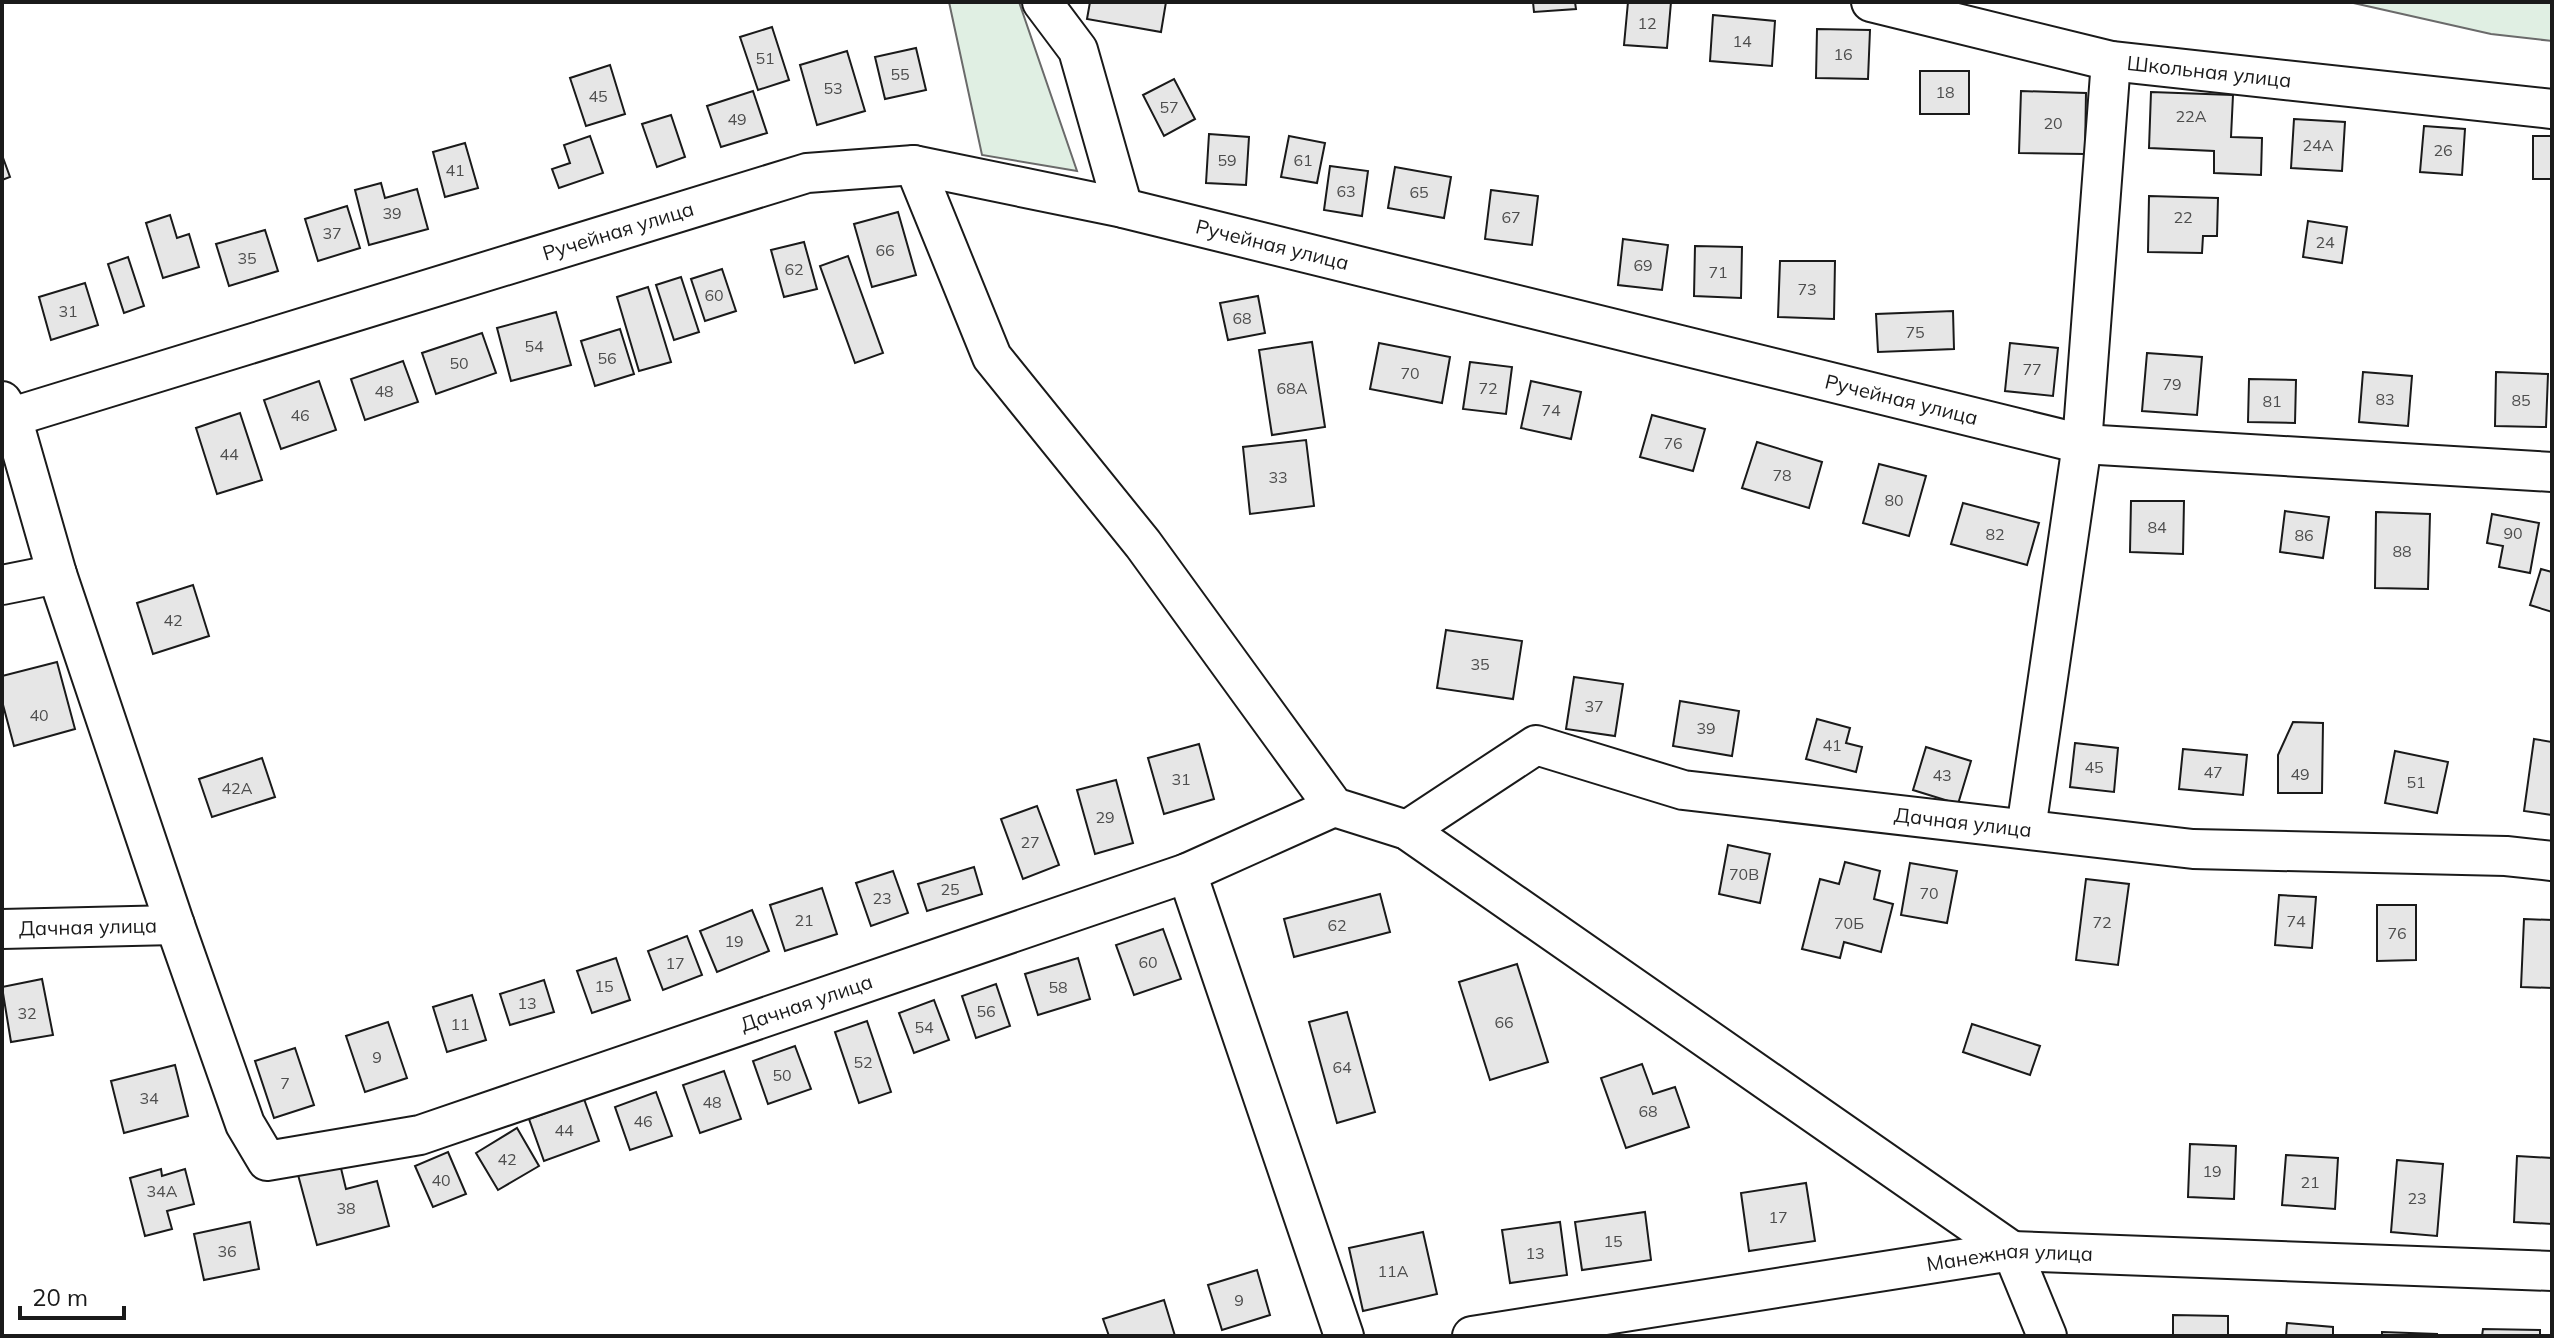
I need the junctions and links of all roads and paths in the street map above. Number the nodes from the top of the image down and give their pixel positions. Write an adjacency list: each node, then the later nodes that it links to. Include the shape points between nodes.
1 (1042, 2): 6 (street, via 1078,50)
2 (1871, 2): 3 (street, Школьная улица)
3 (2111, 61): 4 (street, Школьная улица); 8 (street)
4 (2552, 109)
5 (914, 165): 6 (street, Ручейная улица); 7 (street, Ручейная улица, via 807,173); 12 (street, via 992,357 1143,544)
6 (1123, 208): 8 (street, Ручейная улица)
7 (7, 409): 10 (street)
8 (2082, 444): 9 (street, Ручейная улица); 13 (street)
9 (2552, 472)
10 (57, 574): 11 (street); 17 (street)
11 (2, 585)
12 (1334, 807): 14 (street); 16 (street, Дачная улица)
13 (2026, 829): 14 (street, Дачная улица, via 1683,790 1536,745); 15 (street, Дачная улица, via 2193,849)
14 (1407, 830): 19 (street)
15 (2552, 861)
16 (1187, 873): 17 (street, Дачная улица, via 420,1135 267,1161 245,1124); 21 (street)
17 (175, 925): 18 (street, Дачная улица)
18 (2, 929)
19 (2012, 1251): 20 (street, Манежная улица); 22 (street, Манежная улица); 23 (street)
20 (2552, 1271)
21 (1344, 1336)
22 (1472, 1336)
23 (2047, 1336)

